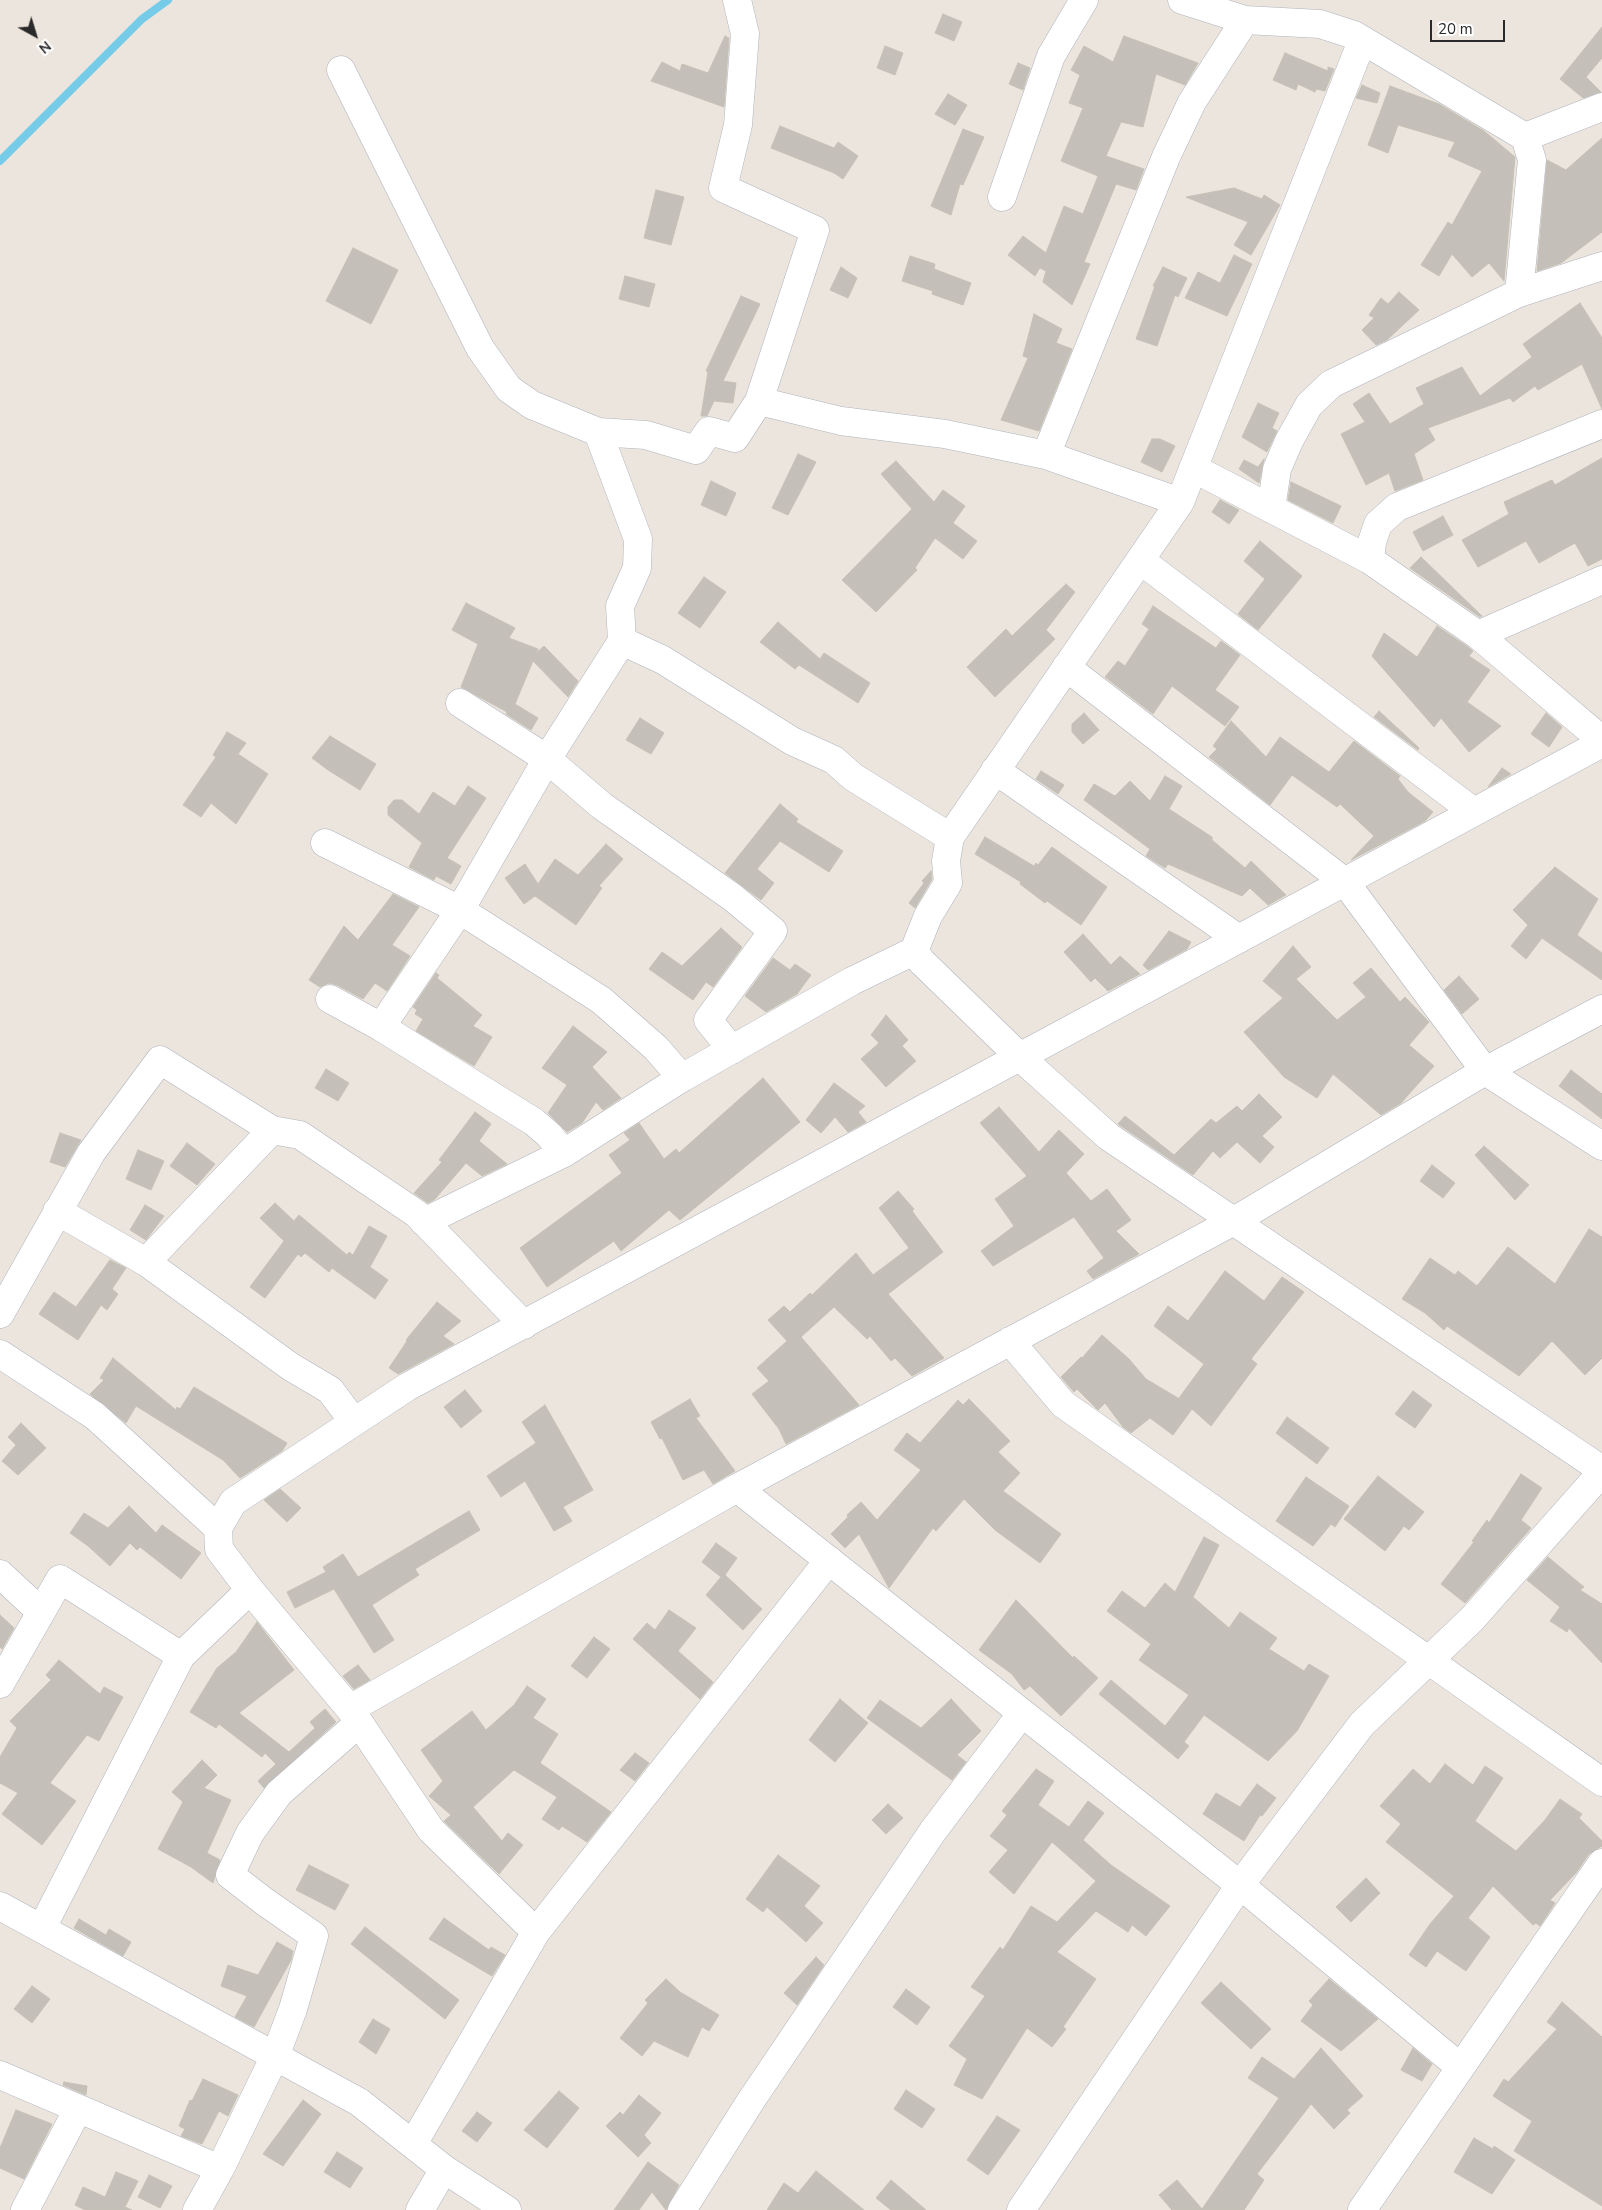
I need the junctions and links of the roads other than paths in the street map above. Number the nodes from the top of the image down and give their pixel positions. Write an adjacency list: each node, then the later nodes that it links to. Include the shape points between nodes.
1 (737, 0): 12 (street, via 745,34 738,125 724,188 816,230)
2 (1084, 0): 9 (street, via 1051,56)
3 (1182, 0): 4 (street)
4 (1245, 20): 5 (street, via 1320,24); 15 (street, via 1192,102 1166,157)
5 (1362, 40): 8 (street); 16 (street)
6 (341, 70): 14 (street, via 480,348 499,375 509,389 532,406)
7 (1602, 107): 8 (street)
8 (1525, 138): 11 (street, via 1532,160)
9 (1002, 197)
10 (1602, 266): 11 (street)
11 (1520, 293): 18 (street, via 1331,384 1309,405 1288,441 1277,469)
12 (759, 401): 14 (street, via 735,438 708,431 696,450 646,435); 15 (street, via 841,421 945,434)
13 (1602, 424): 20 (street, via 1397,507 1378,524)
14 (598, 432): 23 (street, via 638,539 637,568 620,606)
15 (1046, 455): 17 (street)
16 (1193, 468): 17 (street); 18 (street)
17 (1180, 502): 19 (street)
18 (1271, 509): 20 (street)
19 (1140, 560): 24 (street); 29 (street)
20 (1370, 560): 22 (street)
21 (1602, 580): 22 (street)
22 (1478, 636): 26 (street)
23 (622, 641): 27 (street); 30 (street, via 663,660 792,740 834,760 853,777)
24 (1066, 667): 28 (street); 32 (street)
25 (460, 704): 27 (street)
26 (1602, 742): 29 (street)
27 (546, 759): 33 (street); 39 (street, via 602,806 732,897 773,931 708,1020)
28 (995, 770): 30 (street); 34 (street)
29 (1474, 812): 32 (street)
30 (950, 837): 35 (street, via 946,861 948,883 928,916)
31 (325, 843): 33 (street)
32 (1345, 882): 34 (street); 41 (street)
33 (460, 910): 38 (street); 42 (street, via 601,1000 656,1048)
34 (1239, 939): 40 (street)
35 (914, 951): 39 (street); 40 (street)
36 (330, 999): 38 (street)
37 (1602, 1008): 41 (street)
38 (381, 1027): 45 (street, via 534,1122)
39 (732, 1050): 42 (street)
40 (1020, 1057): 47 (street, via 1109,1137); 51 (street)
41 (1485, 1071): 44 (street); 47 (street)
42 (682, 1078): 45 (street)
43 (272, 1130): 46 (street, via 160,1060 91,1153); 48 (street, via 300,1135 417,1214); 49 (street)
44 (1602, 1146)
45 (564, 1153): 48 (street)
46 (57, 1211): 49 (street); 50 (street)
47 (1234, 1221): 52 (street); 55 (street)
48 (424, 1222): 51 (street)
49 (146, 1262): 54 (street, via 291,1367 330,1390)
50 (0, 1314)
51 (524, 1325): 54 (street, via 407,1387)
52 (1010, 1341): 56 (street); 63 (street, via 1063,1404)
53 (0, 1354): 57 (street, via 96,1416)
54 (354, 1422): 57 (street, via 233,1502)
55 (1602, 1471): 63 (street, via 1472,1619)
56 (737, 1488): 58 (street); 66 (street)
57 (218, 1528): 60 (street, via 219,1549)
58 (829, 1560): 65 (street); 72 (street)
59 (0, 1574): 61 (street)
60 (250, 1590): 62 (street); 66 (street)
61 (41, 1612): 62 (street, via 60,1579); 64 (street)
62 (181, 1656): 71 (street)
63 (1428, 1660): 67 (street); 69 (street, via 1362,1724)
64 (0, 1684)
65 (1022, 1713): 69 (street); 84 (street, via 933,1831 750,2102)
66 (355, 1716): 72 (street, via 431,1830); 73 (street, via 279,1793 250,1833 230,1874 314,1936 294,2010)
67 (1602, 1782)
68 (1602, 1863): 74 (street)
69 (1240, 1885): 74 (street); 85 (street)
70 (0, 1906): 71 (street)
71 (42, 1928): 73 (street)
72 (536, 1932): 77 (street)
73 (276, 2054): 77 (street, via 360,2102); 79 (street)
74 (1460, 2067): 86 (street)
75 (0, 2074): 76 (street)
76 (78, 2109): 79 (street); 80 (street)
77 (413, 2144): 78 (street)
78 (444, 2168): 82 (street); 83 (street)
79 (220, 2169): 81 (street)
80 (25, 2210)
81 (197, 2210)
82 (420, 2210)
83 (507, 2210)
84 (682, 2210)
85 (1021, 2210)
86 (1362, 2210)

